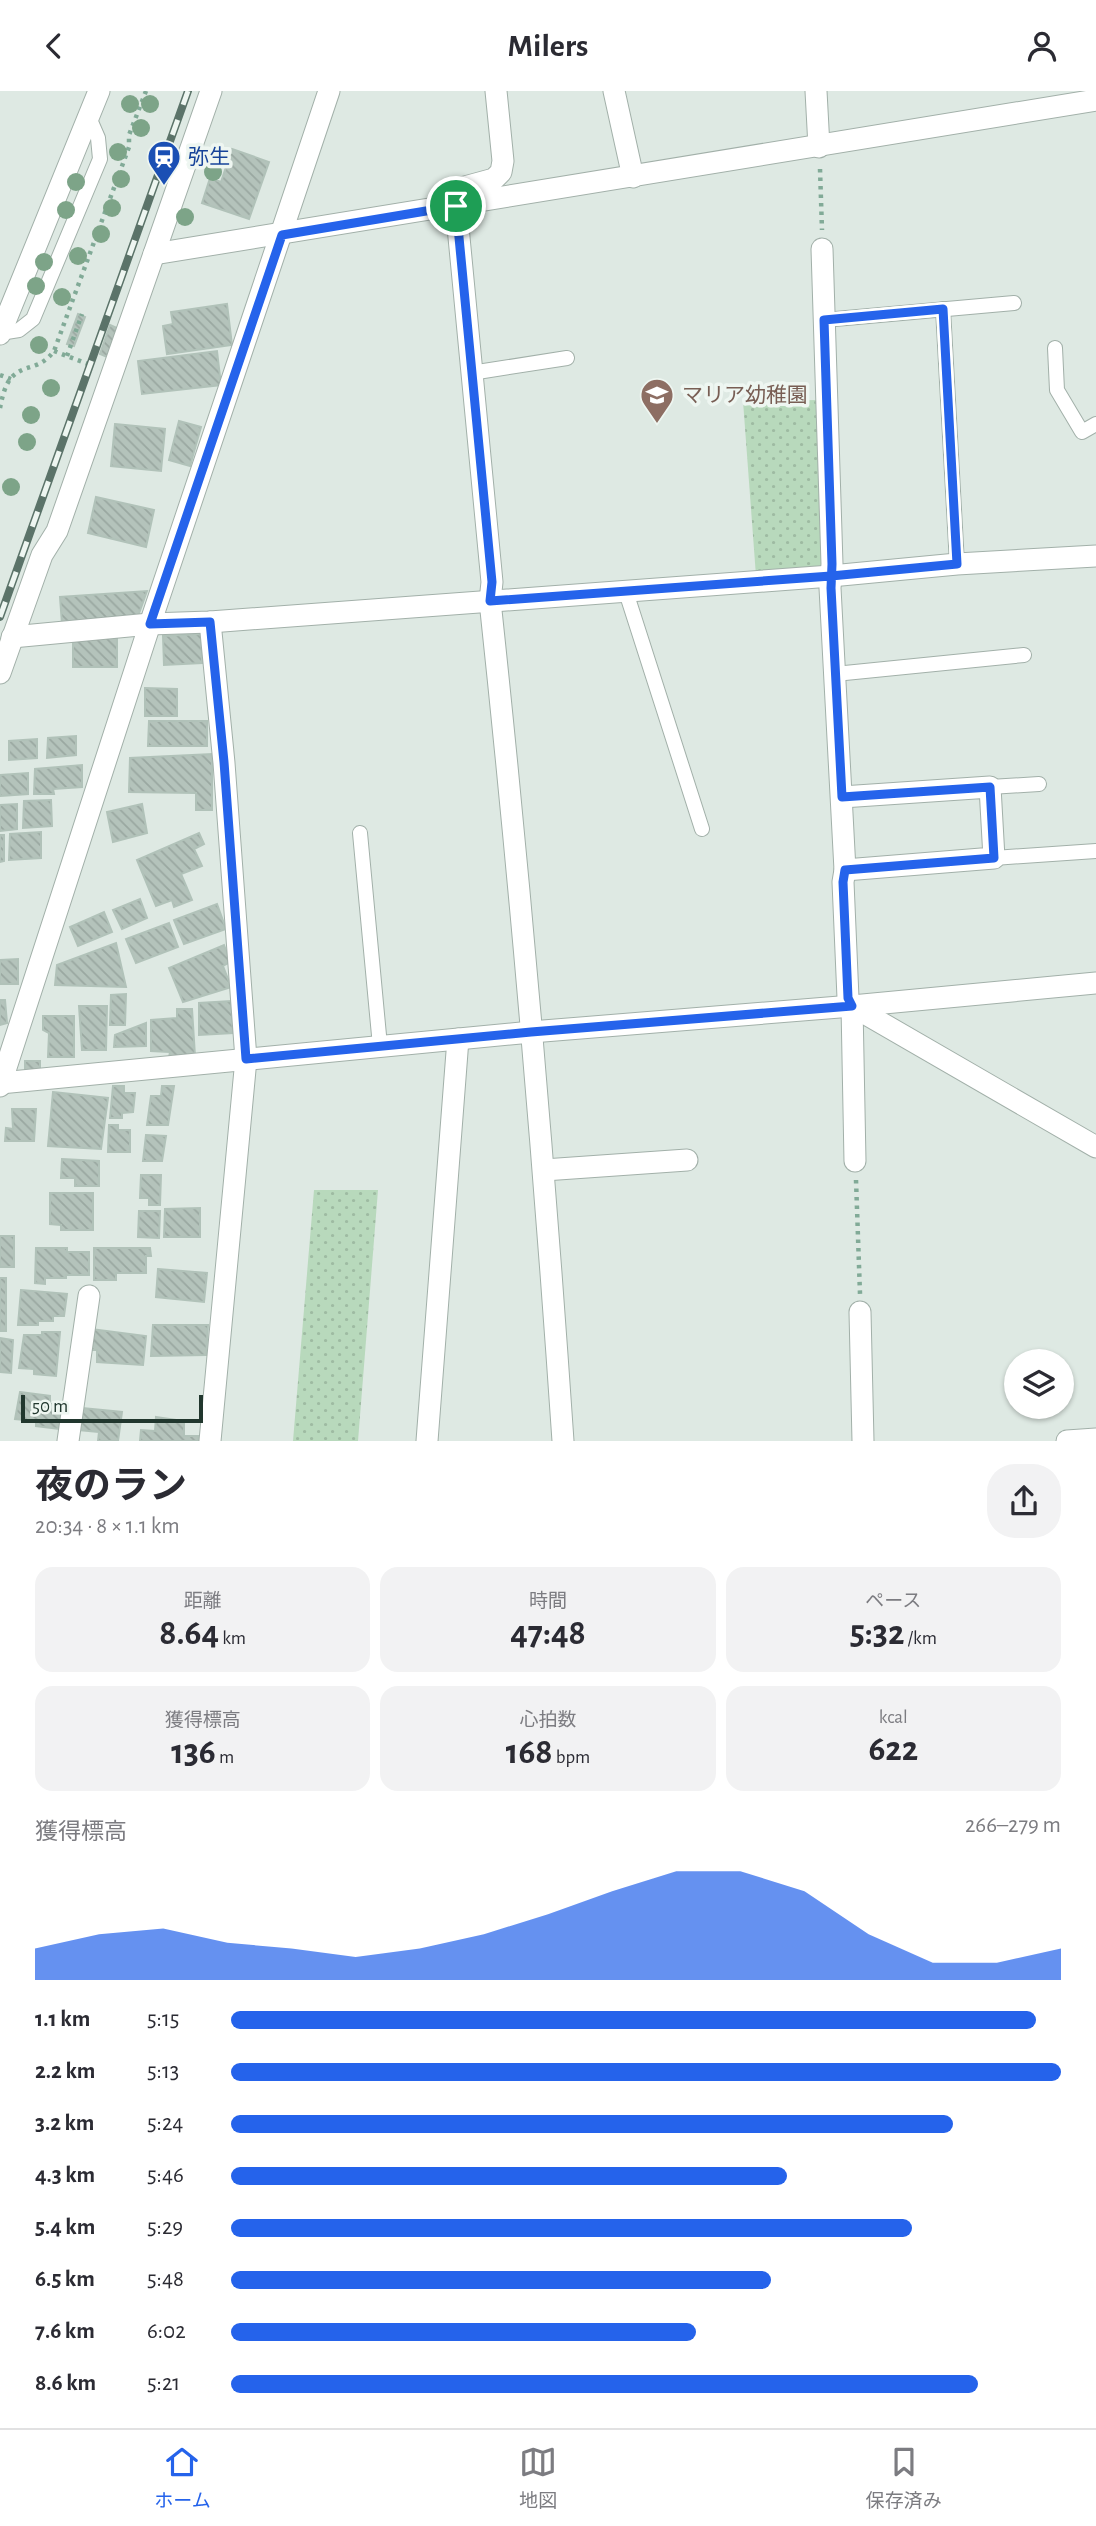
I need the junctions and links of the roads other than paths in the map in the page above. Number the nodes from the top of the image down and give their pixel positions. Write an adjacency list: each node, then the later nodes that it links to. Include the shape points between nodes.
1 (99, 91): 17 (street)
2 (211, 91): 13 (street)
3 (329, 91): 11 (street)
4 (496, 91): 10 (street, via 501,172 494,179 461,188)
5 (614, 91): 9 (street)
6 (816, 91): 8 (street)
7 (1096, 100): 8 (street)
8 (819, 147): 9 (street)
9 (634, 177): 10 (street)
10 (459, 205): 11 (street); 20 (street)
11 (282, 235): 13 (street); 28 (street)
12 (822, 249): 16 (street)
13 (154, 254): 29 (street, via 57,531 41,555)
14 (1014, 303): 15 (lane)
15 (943, 309): 16 (lane); 23 (lane)
16 (824, 320): 24 (street)
17 (0, 333)
18 (1055, 348): 21 (lane, via 1057,390 1082,432)
19 (567, 358): 20 (lane)
20 (471, 373): 26 (street, via 492,582)
21 (1096, 424)
22 (1096, 556): 23 (street)
23 (957, 564): 24 (street)
24 (831, 576): 25 (street); 32 (street)
25 (626, 592): 26 (street); 36 (lane)
26 (490, 601): 27 (street); 43 (street)
27 (210, 622): 28 (street); 46 (street)
28 (150, 624): 29 (street); 47 (street)
29 (12, 637): 31 (street)
30 (1024, 655): 32 (lane)
31 (0, 673)
32 (835, 674): 35 (street)
33 (1039, 784): 34 (lane)
34 (990, 787): 35 (street); 39 (street)
35 (842, 797): 40 (street)
36 (702, 829)
37 (360, 833): 45 (lane)
38 (1096, 851): 39 (lane)
39 (994, 858): 40 (street)
40 (845, 870): 42 (street, via 848,998)
41 (1096, 982): 42 (street)
42 (852, 1006): 43 (street); 48 (street); 50 (street)
43 (531, 1032): 44 (street); 51 (street)
44 (458, 1039): 45 (street); 57 (street)
45 (380, 1046): 46 (street)
46 (246, 1059): 47 (street); 56 (street)
47 (0, 1084)
48 (1096, 1147)
49 (687, 1160): 51 (street)
50 (856, 1161)
51 (544, 1170): 58 (street)
52 (89, 1296): 55 (street)
53 (860, 1312): 59 (street)
54 (1096, 1439): 60 (street)
55 (68, 1441)
56 (210, 1441)
57 (427, 1441)
58 (563, 1441)
59 (863, 1441)
60 (1067, 1441)

